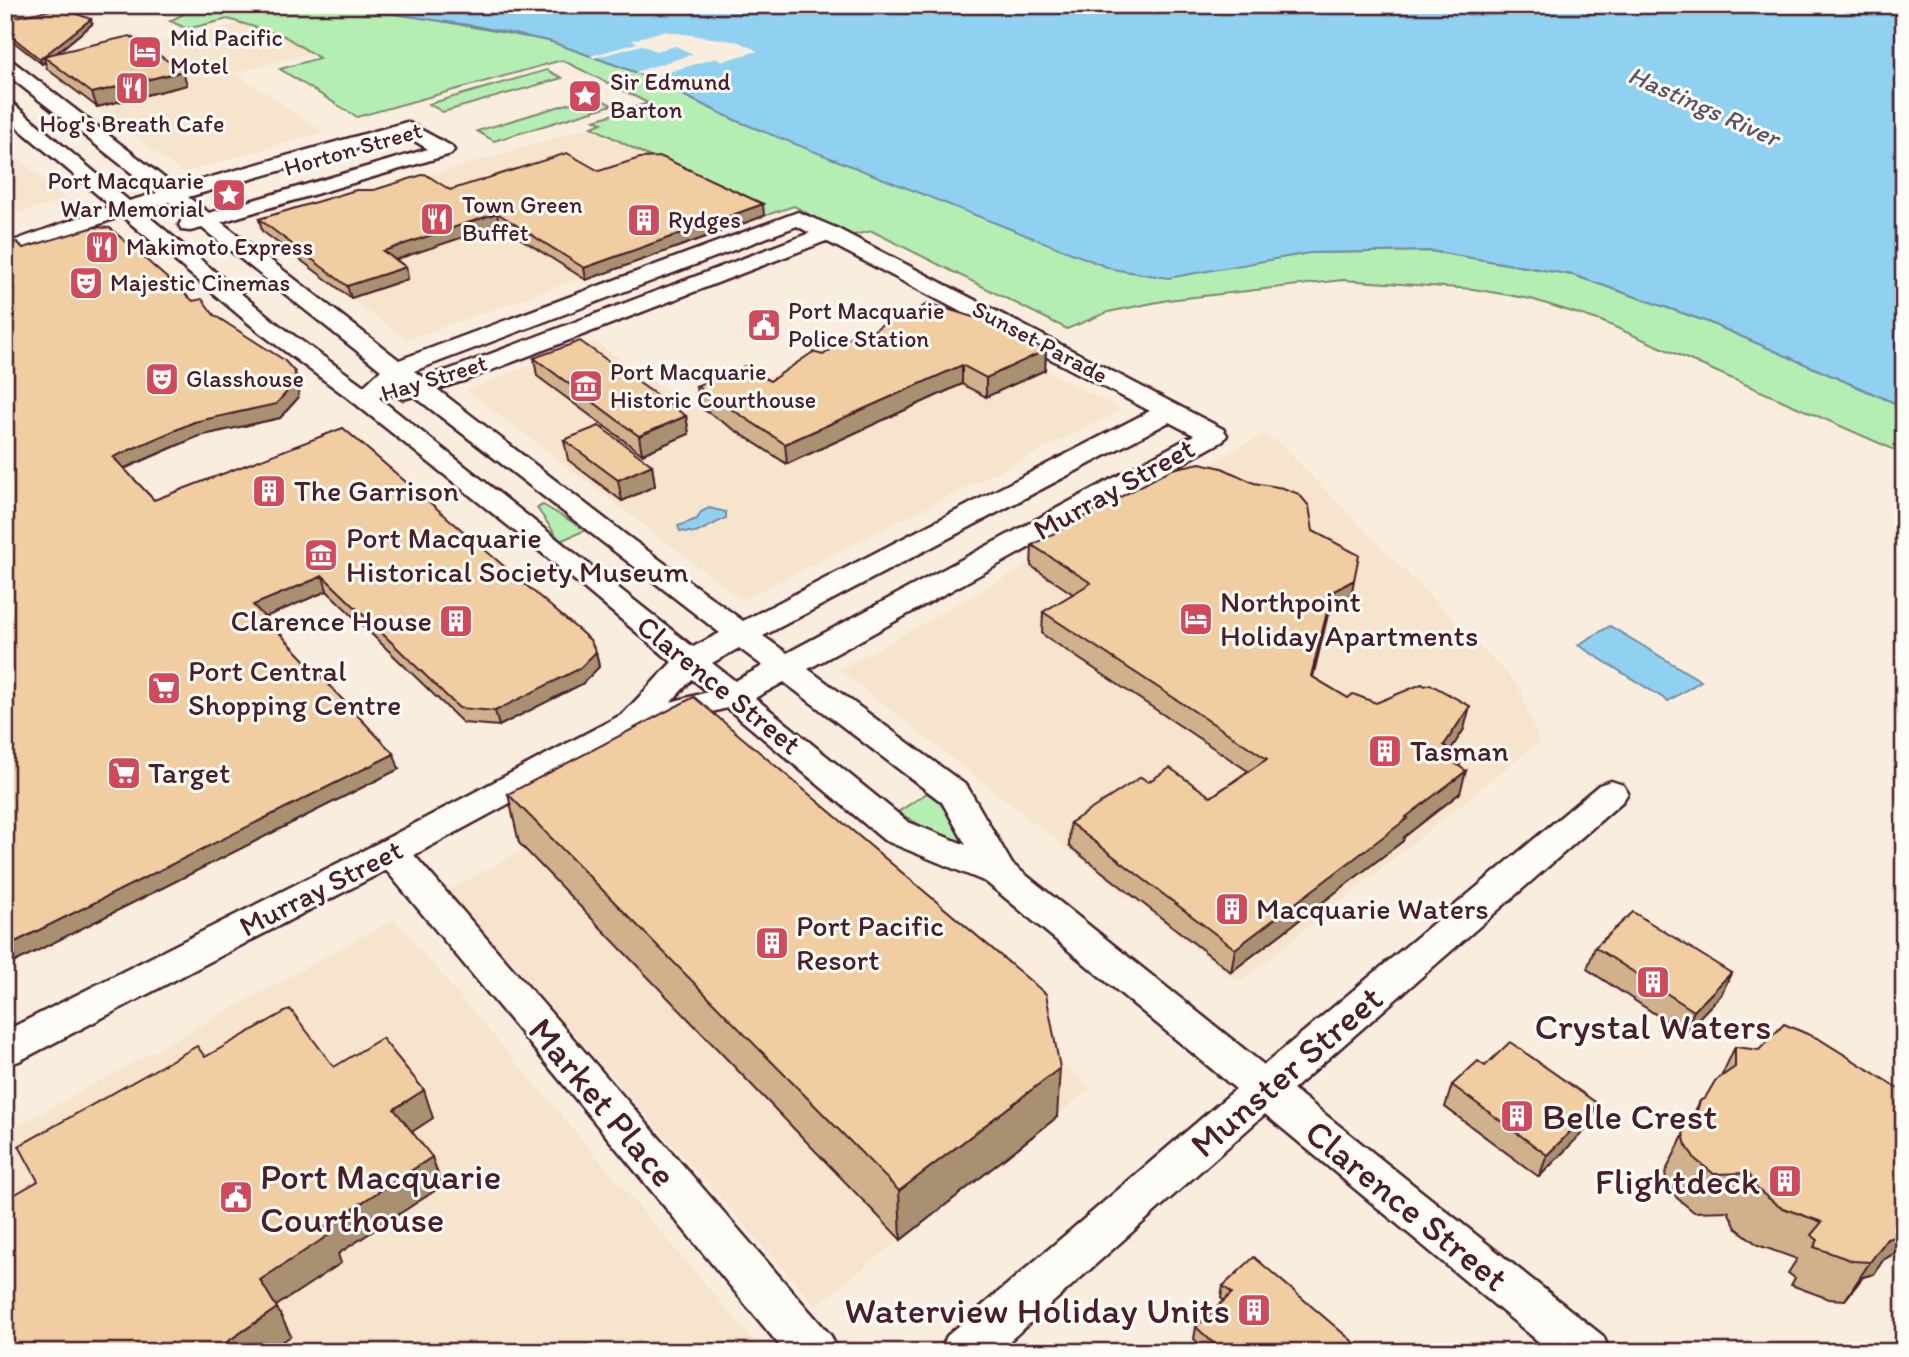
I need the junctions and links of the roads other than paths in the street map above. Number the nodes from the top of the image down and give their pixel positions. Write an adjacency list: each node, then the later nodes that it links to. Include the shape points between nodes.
1 (7, 67): 2 (street, Clarence Street)
2 (32, 85): 3 (street); 5 (street, Clarence Street)
3 (5, 92)
4 (5, 107): 6 (street, Clarence Street)
5 (130, 163): 6 (street); 7 (street, Clarence Street)
6 (86, 174): 8 (street, Clarence Street)
7 (171, 195): 8 (street, Horton Street); 10 (street, Clarence Street); 10 (street, Horton Street, via 407,128 444,150)
8 (126, 208): 11 (street, Horton Street); 13 (street, Clarence Street); 15 (street, Horton Street)
9 (798, 218): 12 (street, Sunset Parade); 17 (street, Hay Street)
10 (204, 221): 13 (street, Horton Street); 14 (street, Clarence Street)
11 (5, 233)
12 (828, 233): 18 (street, Hay Street); 20 (street, Sunset Parade)
13 (158, 235): 16 (street, Clarence Street)
14 (238, 248): 16 (street); 17 (street, Clarence Street)
15 (5, 251)
16 (191, 262): 19 (street, Clarence Street, via 267,327)
17 (396, 369): 18 (street, Clarence Street); 19 (street, Hay Street)
18 (420, 388): 19 (street, Hay Street); 21 (street, Clarence Street)
19 (364, 399): 22 (street, Clarence Street)
20 (1170, 411): 21 (street, Murray Street); 23 (street, Murray Street, via 1214,435)
21 (741, 635): 22 (street, Murray Street); 23 (street, Clarence Street)
22 (691, 661): 24 (street, Clarence Street); 25 (street, Murray Street)
23 (786, 667): 24 (street, Murray Street); 28 (street, Clarence Street, via 955,794)
24 (733, 696): 25 (street, Murray Street); 28 (street, Clarence Street, via 896,831)
25 (634, 723): 27 (street, Murray Street)
26 (1611, 793): 30 (street, Munster Street)
27 (391, 852): 29 (street, Murray Street); 31 (street, Market Place)
28 (999, 873): 30 (street, Clarence Street)
29 (5, 1050)
30 (1263, 1090): 32 (street, Munster Street); 33 (street, Clarence Street)
31 (815, 1352)
32 (963, 1352)
33 (1587, 1352)

